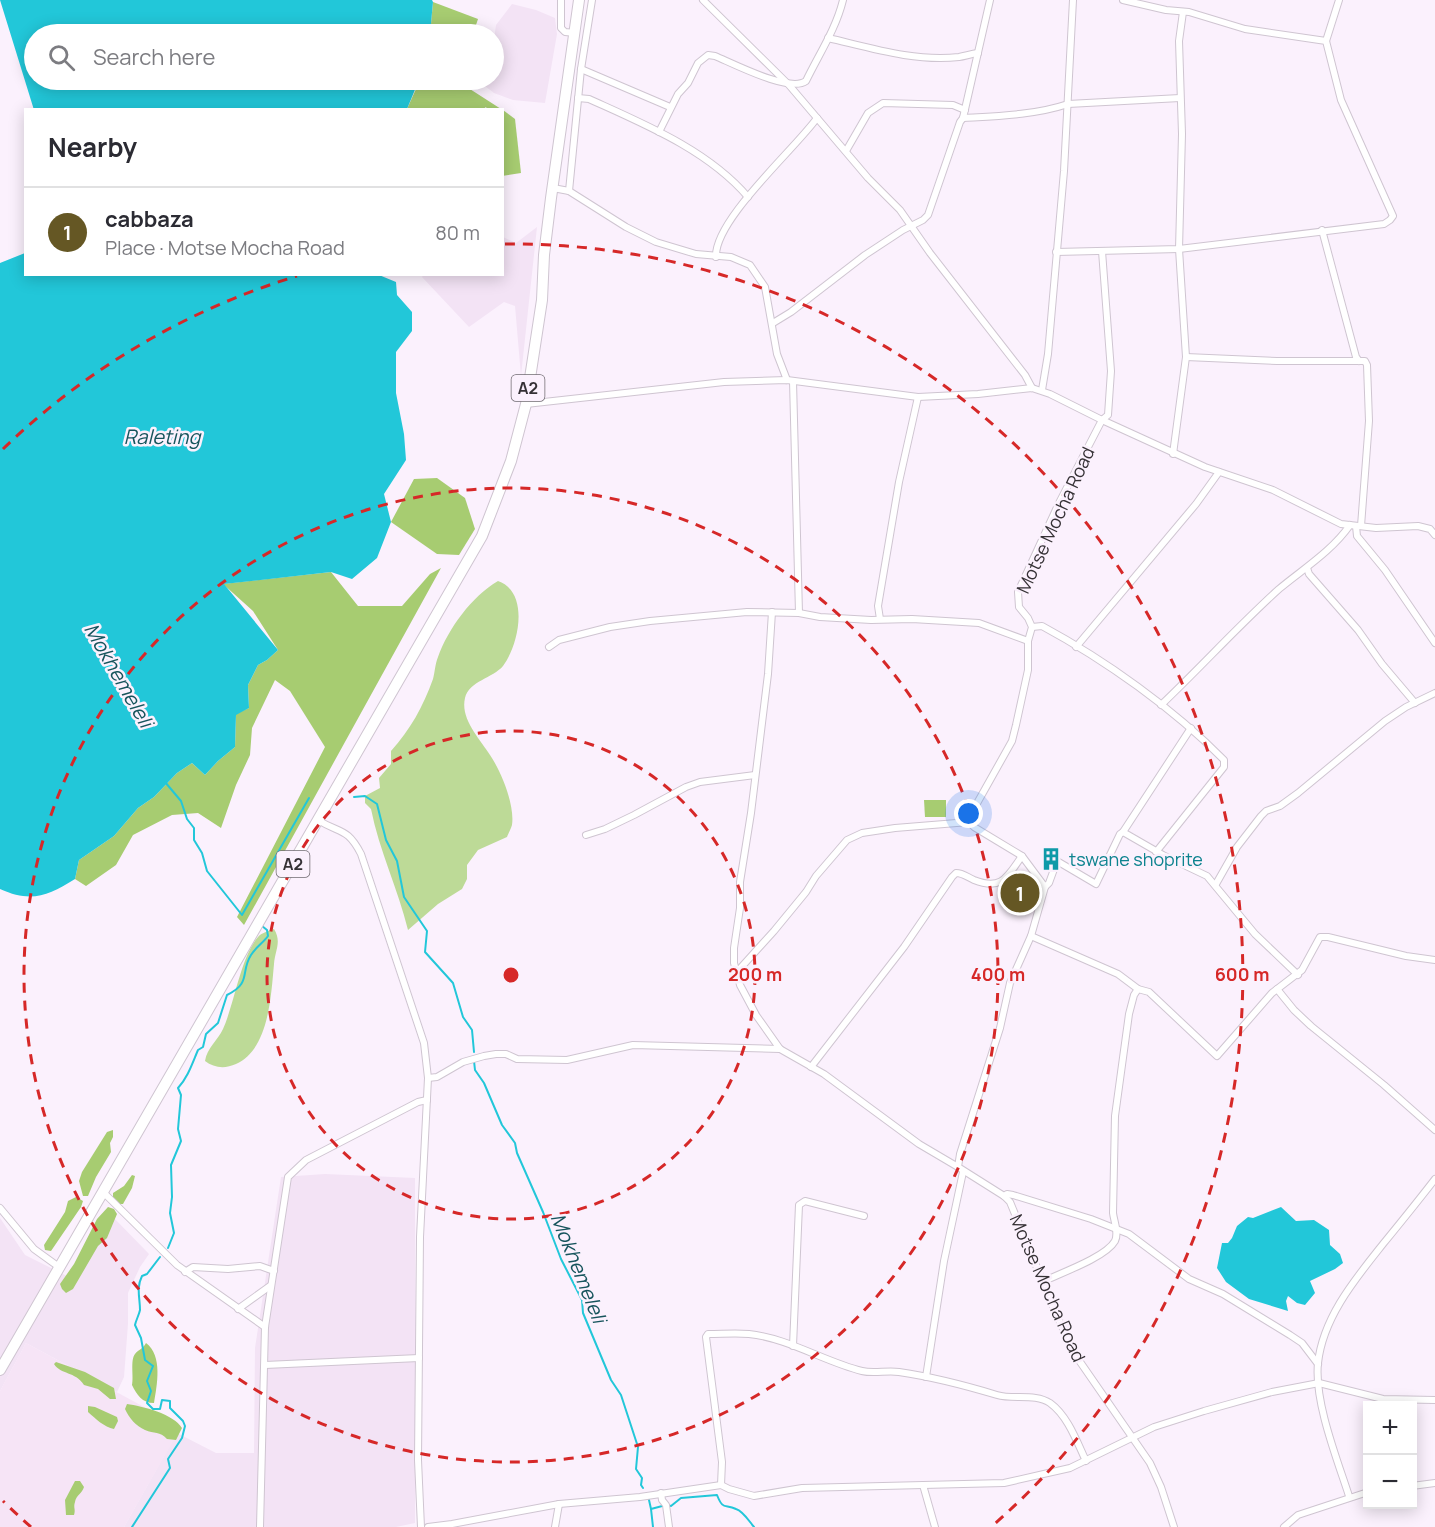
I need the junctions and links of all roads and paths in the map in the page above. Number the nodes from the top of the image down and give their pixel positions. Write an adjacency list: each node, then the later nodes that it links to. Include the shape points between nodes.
1 (561, 0): 11 (street, via 561,28)
2 (579, 0): 11 (main road, A2)
3 (592, 0): 15 (street)
4 (703, 0): 16 (street)
5 (843, 0): 12 (street)
6 (990, 0): 14 (street)
7 (1073, 0): 19 (street)
8 (1123, 0): 10 (street)
9 (1339, 0): 13 (street)
10 (1183, 12): 13 (street, via 1256,31); 18 (street)
11 (575, 33): 26 (main road, A2)
12 (828, 38): 14 (street, via 919,57); 16 (street, via 806,81)
13 (1326, 41): 30 (street, via 1341,100 1392,216 1384,224)
14 (978, 53): 21 (street)
15 (581, 69): 17 (street); 20 (street)
16 (789, 85): 20 (street, via 708,55 698,63); 22 (street)
17 (578, 98): 24 (street, via 589,99); 27 (street)
18 (1180, 98): 19 (street); 31 (street)
19 (1068, 105): 23 (street); 33 (street)
20 (670, 107): 24 (street)
21 (965, 110): 23 (street); 25 (street, via 953,105 883,103 868,113)
22 (817, 118): 25 (street); 28 (street)
23 (963, 118): 29 (street, via 928,215)
24 (659, 132): 28 (street, via 700,156)
25 (846, 151): 29 (street)
26 (553, 188): 27 (street); 42 (main road, A2)
27 (569, 191): 34 (street, via 656,242)
28 (748, 197): 34 (street, via 721,236)
29 (911, 226): 35 (street); 39 (street)
30 (1322, 230): 31 (street); 37 (street)
31 (1179, 249): 32 (street); 36 (street)
32 (1102, 251): 33 (street); 43 (street, Motse Mocha Road, via 1111,371 1108,415)
33 (1056, 252): 40 (street)
34 (716, 257): 35 (street, via 731,257 750,265 765,287)
35 (772, 323): 38 (street, via 777,354)
36 (1186, 357): 37 (street); 44 (street)
37 (1359, 361): 46 (street, via 1367,364 1370,421)
38 (790, 380): 41 (street); 42 (street, via 724,382); 50 (street)
39 (1032, 388): 40 (street); 41 (street)
40 (1042, 390): 43 (street)
41 (918, 397): 51 (street, via 899,482 878,606)
42 (526, 404): 62 (main road, A2, via 511,461 482,536)
43 (1102, 420): 44 (street); 52 (street, Motse Mocha Road, via 1018,592 1019,607)
44 (1173, 454): 45 (street)
45 (1219, 472): 46 (street, via 1273,490 1341,524); 56 (street)
46 (1356, 526): 47 (street, via 1418,526); 48 (street); 54 (street, via 1357,536)
47 (1433, 532)
48 (1306, 568): 58 (street); 59 (street, via 1279,589)
49 (772, 612): 50 (street); 55 (street, via 610,627 559,640); 61 (street)
50 (799, 613): 51 (street)
51 (880, 619): 53 (street, via 980,622)
52 (1032, 627): 53 (street); 56 (street, via 1042,626)
53 (1028, 641): 63 (street, via 1028,670 1012,741)
54 (1435, 643)
55 (549, 647)
56 (1076, 647): 59 (street)
57 (1435, 693): 58 (street)
58 (1414, 703): 68 (street, via 1280,806 1266,811 1237,846)
59 (1161, 705): 60 (street)
60 (1191, 728): 64 (street); 66 (street, via 1225,763)
61 (755, 775): 65 (street, via 700,782 605,829); 72 (street, via 734,948)
62 (318, 820): 78 (street, via 348,835 361,854 424,1043); 83 (main road, A2)
63 (969, 822): 67 (street); 72 (street, via 895,828 862,833 847,840)
64 (1123, 832): 66 (street); 69 (street, via 1096,884 1057,861)
65 (586, 834)
66 (1156, 852): 68 (street, via 1201,871)
67 (1022, 856): 69 (street); 77 (street, via 999,883 983,883 961,873 952,877)
68 (1216, 884): 73 (street, via 1255,934)
69 (1046, 887): 70 (street)
70 (1031, 936): 74 (street, via 1118,974); 81 (street, via 1010,983 1000,1028 960,1154)
71 (1435, 960): 73 (street, via 1323,936 1316,941)
72 (736, 973): 76 (street, via 746,999)
73 (1298, 975): 75 (street)
74 (1138, 989): 75 (street, via 1149,992 1217,1056); 87 (street, via 1129,1014 1115,1116)
75 (1277, 989): 80 (street, via 1311,1026)
76 (780, 1049): 77 (street, Motse Mocha Road); 78 (street, via 633,1045 567,1060 517,1059 496,1054 463,1062)
77 (811, 1067): 81 (street, Motse Mocha Road)
78 (429, 1078): 79 (street)
79 (427, 1100): 89 (street, via 306,1160 288,1177); 96 (street, via 421,1191)
80 (1435, 1130)
81 (960, 1170): 84 (street, Motse Mocha Road); 100 (street)
82 (1435, 1179): 97 (street, via 1355,1278 1335,1313)
83 (102, 1191): 88 (main road, A2); 90 (street)
84 (1004, 1196): 87 (street, via 1013,1195); 91 (street, Motse Mocha Road, via 1015,1211)
85 (0, 1208): 88 (street, via 34,1249)
86 (864, 1216): 95 (street, via 805,1202 799,1205)
87 (1116, 1228): 91 (street, via 1116,1240 1107,1250); 97 (street, via 1189,1279 1223,1294 1302,1343)
88 (59, 1267): 99 (main road, A2)
89 (274, 1271): 90 (street, via 260,1266 194,1267); 92 (street)
90 (185, 1272): 93 (street)
91 (1044, 1281): 103 (street, Motse Mocha Road, via 1076,1356)
92 (270, 1286): 93 (street); 94 (street)
93 (238, 1309): 94 (street)
94 (265, 1327): 98 (street)
95 (793, 1346): 100 (street, via 866,1372 893,1371); 106 (street, via 750,1334 706,1335 722,1462)
96 (419, 1358): 98 (street); 115 (street)
97 (1318, 1364): 101 (street)
98 (265, 1365): 114 (street)
99 (0, 1370)
100 (926, 1377): 104 (street, via 1009,1398 1050,1403 1074,1434)
101 (1319, 1383): 102 (street, via 1383,1399); 103 (street, via 1237,1401 1154,1427); 111 (street)
102 (1435, 1400)
103 (1133, 1438): 104 (street); 120 (street, Motse Mocha Road, via 1150,1463)
104 (1086, 1461): 107 (street, via 1004,1483)
105 (1435, 1483): 108 (street)
106 (721, 1485): 107 (street, via 754,1496 802,1488); 109 (street)
107 (923, 1485): 119 (street)
108 (1417, 1485)
109 (661, 1493): 112 (street); 118 (street)
110 (1363, 1493): 111 (street)
111 (1349, 1496): 121 (street, via 1298,1515)
112 (559, 1504): 113 (street); 117 (street)
113 (452, 1526): 116 (street)
114 (260, 1527)
115 (421, 1527)
116 (428, 1527)
117 (555, 1527)
118 (669, 1527)
119 (935, 1527)
120 (1174, 1527)
121 (1284, 1527)

